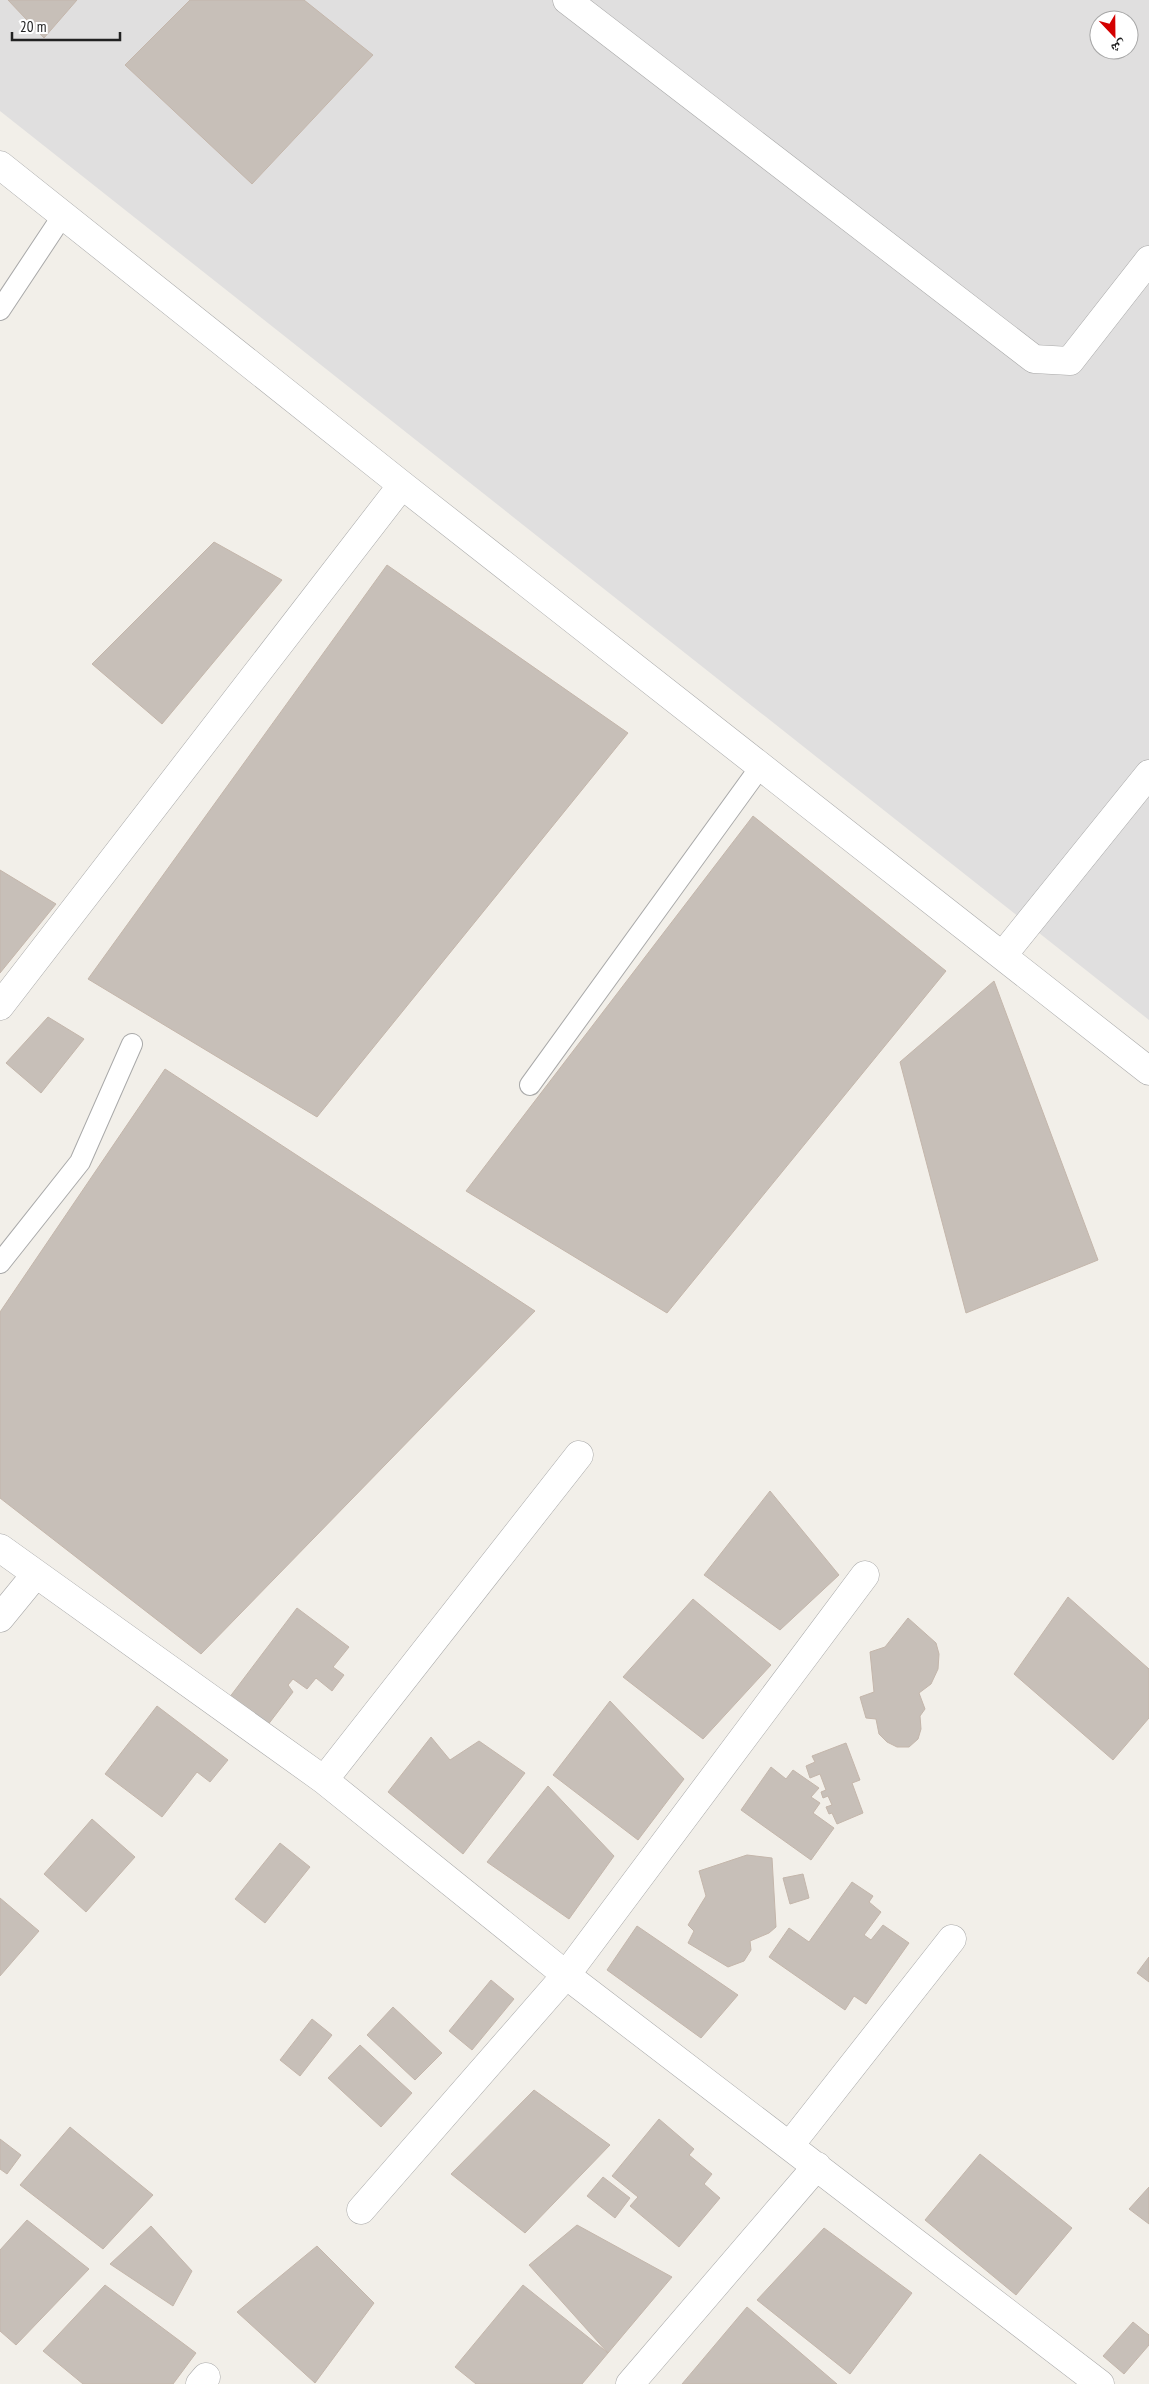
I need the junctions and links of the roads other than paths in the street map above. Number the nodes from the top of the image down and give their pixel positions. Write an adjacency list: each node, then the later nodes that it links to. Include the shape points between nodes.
1 (567, 0): 4 (street, via 1034,359 1070,361)
2 (0, 165): 3 (street)
3 (63, 215): 5 (lane); 6 (street)
4 (1149, 260)
5 (0, 310)
6 (402, 485): 7 (street); 10 (street)
7 (761, 766): 9 (street); 13 (lane)
8 (1149, 774): 9 (street)
9 (1003, 955): 12 (street)
10 (0, 1006)
11 (132, 1044): 14 (lane, via 80,1162)
12 (1149, 1070)
13 (530, 1085)
14 (0, 1263)
15 (579, 1455): 20 (street)
16 (0, 1548): 17 (street)
17 (36, 1574): 19 (street); 20 (street)
18 (865, 1575): 22 (street)
19 (0, 1618)
20 (324, 1780): 22 (street)
21 (952, 1939): 23 (street)
22 (566, 1975): 23 (street); 25 (street)
23 (790, 2145): 24 (street)
24 (817, 2166): 26 (street); 27 (street)
25 (361, 2210)
26 (630, 2384)
27 (1100, 2384)

